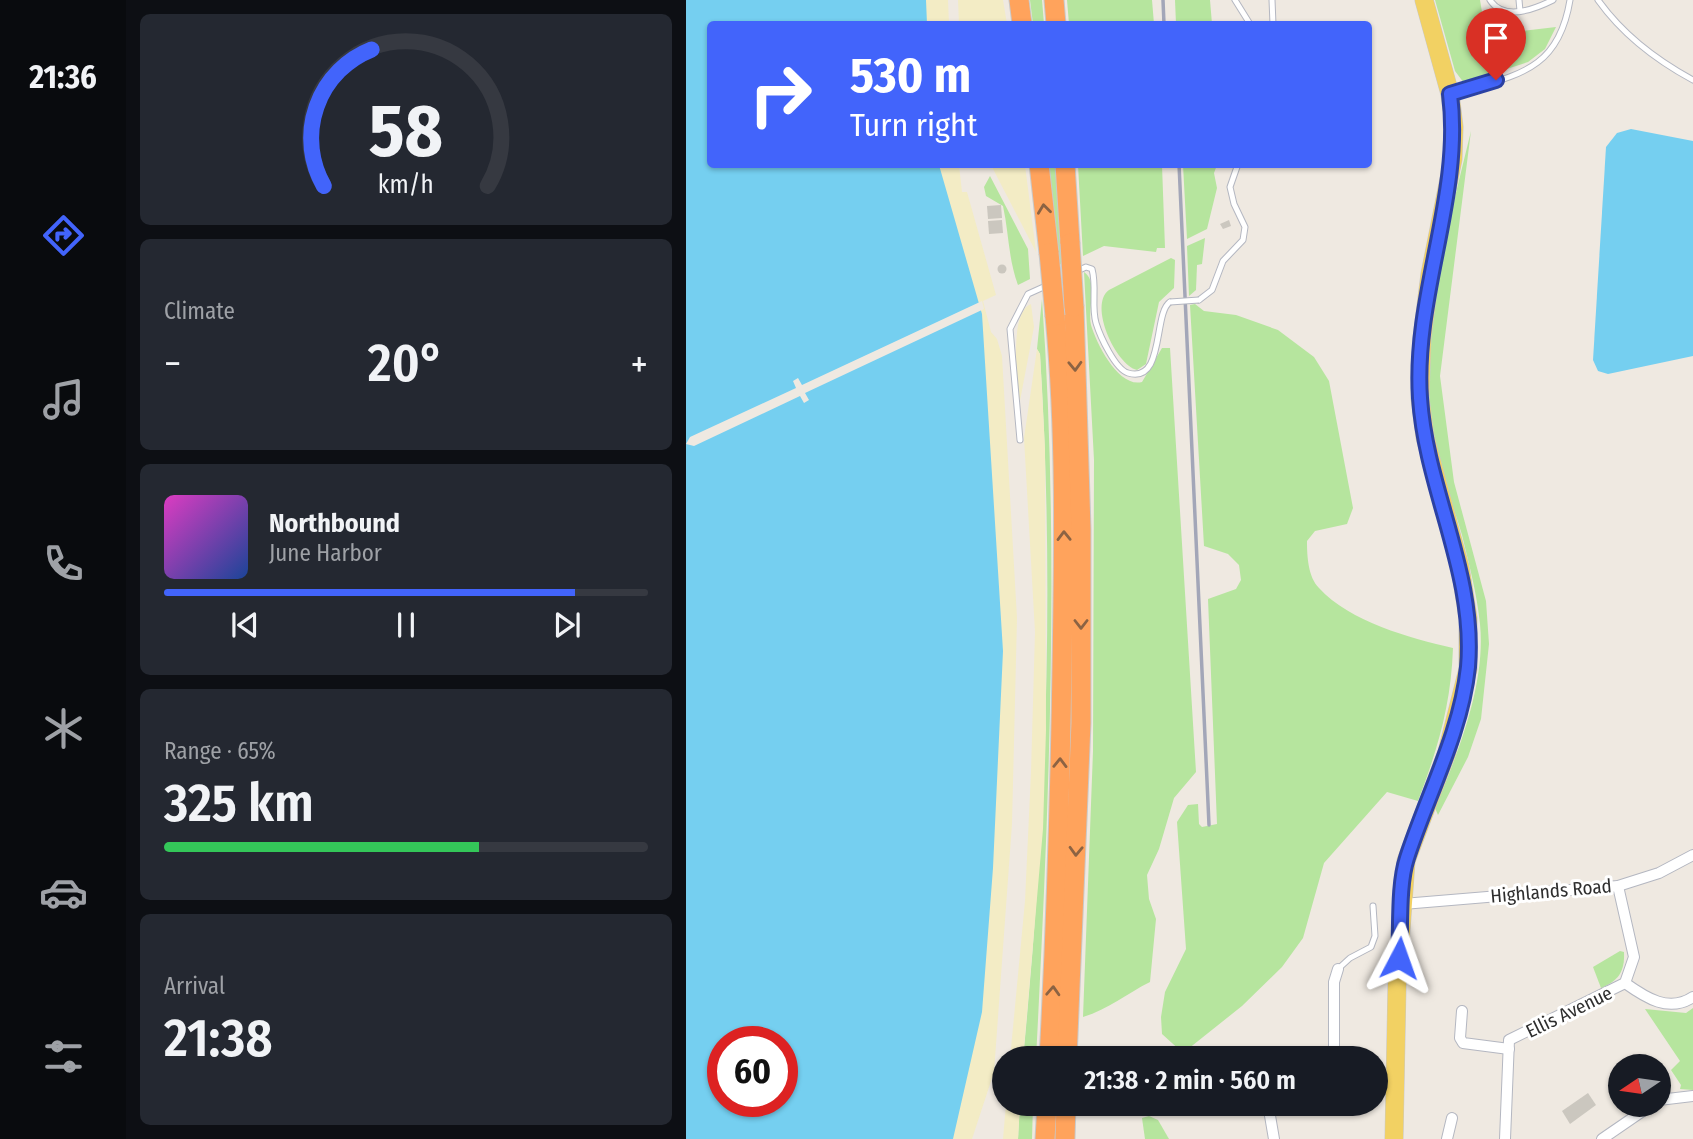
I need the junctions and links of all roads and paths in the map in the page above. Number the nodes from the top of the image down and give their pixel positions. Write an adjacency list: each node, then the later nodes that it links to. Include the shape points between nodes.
1 (1019, 0): 12 (highway)
2 (1054, 0): 13 (highway)
3 (1235, 0): 14 (lane)
4 (1272, 0): 15 (lane)
5 (1424, 0): 17 (main road)
6 (1490, 0): 11 (lane, via 1498,9)
7 (1519, 0): 11 (lane)
8 (1553, 0): 11 (lane)
9 (1568, 0): 17 (lane, via 1563,31 1553,51 1534,66)
10 (1598, 0): 16 (lane, via 1612,20 1658,61)
11 (1520, 11)
12 (1022, 21)
13 (1056, 21)
14 (1248, 21)
15 (1273, 21)
16 (1693, 80)
17 (1450, 94): 24 (main road, via 1453,159 1430,274 1420,398 1425,437 1460,567 1468,618 1468,669 1447,752 1406,861)
18 (1039, 168): 30 (highway, one-way to 18, bridge, via 1058,883 1064,542 1060,371)
19 (1065, 168): 31 (highway, one-way to 31, bridge, via 1081,529 1081,723)
20 (1237, 168): 21 (lane, bridge, via 1230,187 1245,228 1243,240 1223,261 1212,290 1199,300 1165,305 1160,339 1148,367 1140,373 1122,370 1096,323 1092,269 1086,267 1028,294 1010,329)
21 (1020, 440)
22 (1693, 855): 23 (street, Highlands Road, via 1659,873)
23 (1618, 886): 24 (street, Highlands Road); 27 (street, Ellis Avenue, via 1634,957)
24 (1403, 904): 44 (main road)
25 (1373, 906): 26 (lane, via 1371,947)
26 (1338, 969): 32 (street)
27 (1625, 984): 28 (street, via 1662,1005); 33 (street, Ellis Avenue, via 1509,1041)
28 (1693, 997)
29 (1462, 1011): 33 (street, via 1463,1043)
30 (1050, 1046)
31 (1068, 1046)
32 (1334, 1046)
33 (1509, 1049): 46 (street, Ellis Avenue)
34 (1693, 1096): 35 (street)
35 (1671, 1099)
36 (1046, 1116): 41 (highway)
37 (1066, 1116): 42 (highway)
38 (1270, 1116): 43 (street)
39 (1634, 1117): 47 (street)
40 (1452, 1118): 45 (street)
41 (1045, 1139)
42 (1065, 1139)
43 (1274, 1139)
44 (1394, 1139)
45 (1447, 1139)
46 (1505, 1139)
47 (1602, 1139)

